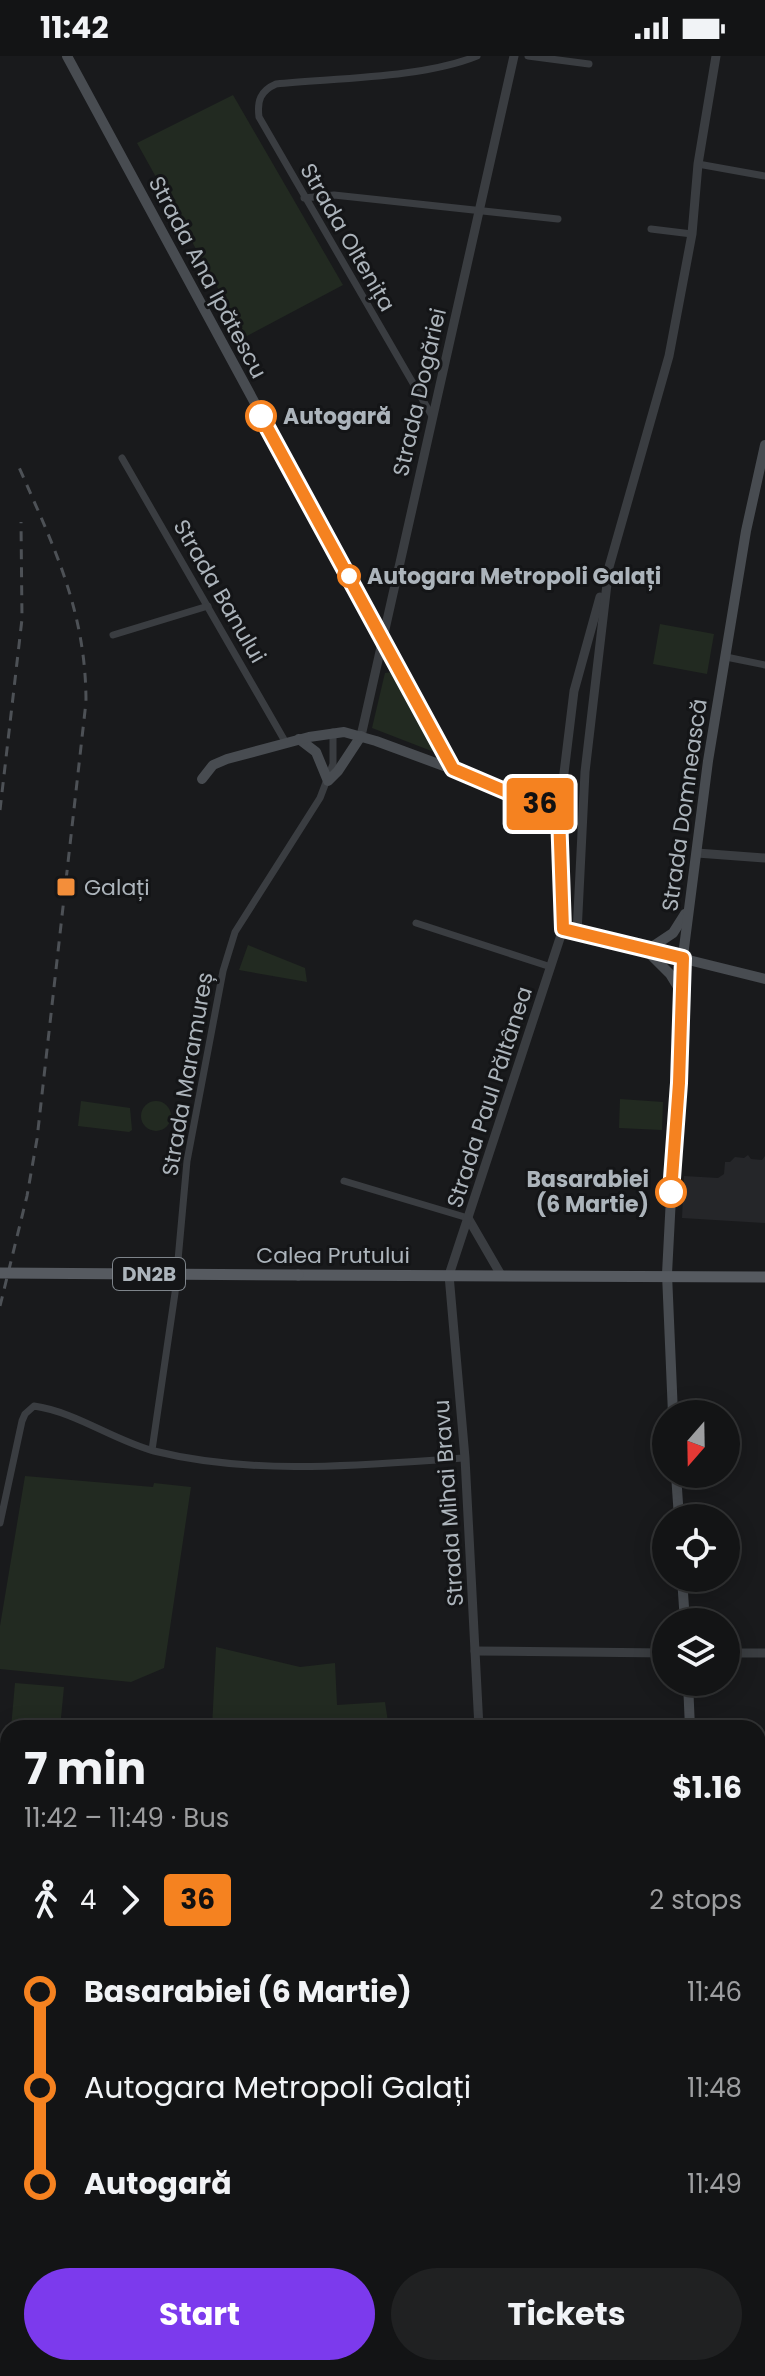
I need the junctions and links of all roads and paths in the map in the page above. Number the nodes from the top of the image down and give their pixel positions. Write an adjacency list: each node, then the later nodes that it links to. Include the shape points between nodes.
1 (67, 56): 20 (main road, Strada Ana Ipătescu)
2 (477, 56): 9 (street, Strada Oltenița, via 409,72 265,88 259,117)
3 (514, 56): 10 (street, Strada Dogăriei)
4 (528, 56): 6 (street)
5 (716, 56): 7 (street)
6 (589, 64)
7 (698, 164): 8 (street); 13 (street)
8 (765, 176)
9 (304, 198): 10 (street, via 334,195); 14 (street, Strada Oltenița)
10 (479, 210): 11 (street); 14 (street, Strada Dogăriei)
11 (558, 219)
12 (651, 229): 13 (street)
13 (692, 234): 17 (street, via 669,356)
14 (432, 416): 20 (street, Strada Dogăriei)
15 (765, 445): 21 (main road, Strada Domnească)
16 (122, 458): 18 (street, Strada Banului)
17 (609, 567): 30 (street, via 574,691); 36 (street, via 585,772)
18 (208, 606): 19 (street); 26 (street, Strada Banului)
19 (113, 635)
20 (383, 637): 24 (street, Strada Dogăriei); 27 (main road, Strada Ana Ipătescu)
21 (726, 657): 22 (street); 31 (main road, Strada Domnească)
22 (765, 665)
23 (333, 732): 24 (main road); 25 (main road); 29 (street, Strada Maramureș)
24 (361, 736): 27 (main road); 29 (main road)
25 (299, 739): 26 (main road); 29 (main road, via 316,752)
26 (286, 743): 28 (main road, via 227,759 213,765)
27 (453, 769): 30 (main road)
28 (202, 779)
29 (328, 781): 50 (street, Strada Maramureș, via 230,946 187,1161)
30 (559, 814): 35 (main road)
31 (697, 853): 32 (street); 33 (main road, Strada Domnească)
32 (765, 858)
33 (690, 901): 37 (main road, via 673,933); 38 (main road, Strada Domnească)
34 (416, 923): 39 (street)
35 (563, 929): 36 (main road); 39 (street, Strada Paul Păltânea)
36 (577, 933): 37 (main road)
37 (646, 951): 38 (main road); 41 (main road)
38 (683, 958): 40 (main road); 41 (main road, Strada Domnească)
39 (551, 967): 43 (street, Strada Paul Păltânea)
40 (765, 979)
41 (682, 994): 47 (main road, Strada Domnească)
42 (344, 1181): 43 (street)
43 (468, 1218): 45 (street, Strada Paul Păltânea); 46 (street)
44 (0, 1273): 45 (main road, Calea Prutului / DN2B, bridge)
45 (449, 1275): 46 (main road, Calea Prutului / DN2B); 51 (street, Strada Mihai Bravu)
46 (501, 1275): 47 (main road, Calea Prutului / DN2B)
47 (667, 1276): 48 (main road, DN2B); 49 (main road, Strada Domnească)
48 (765, 1277)
49 (672, 1400)
50 (152, 1450): 51 (street, via 279,1466); 52 (street, via 34,1406 22,1421)
51 (465, 1458): 53 (street, Strada Mihai Bravu)
52 (0, 1523)
53 (475, 1651): 54 (street); 58 (street, Strada Mihai Bravu)
54 (652, 1653)
55 (740, 1653): 56 (street)
56 (765, 1653)
57 (689, 1696): 59 (main road)
58 (479, 1720)
59 (690, 1720)

